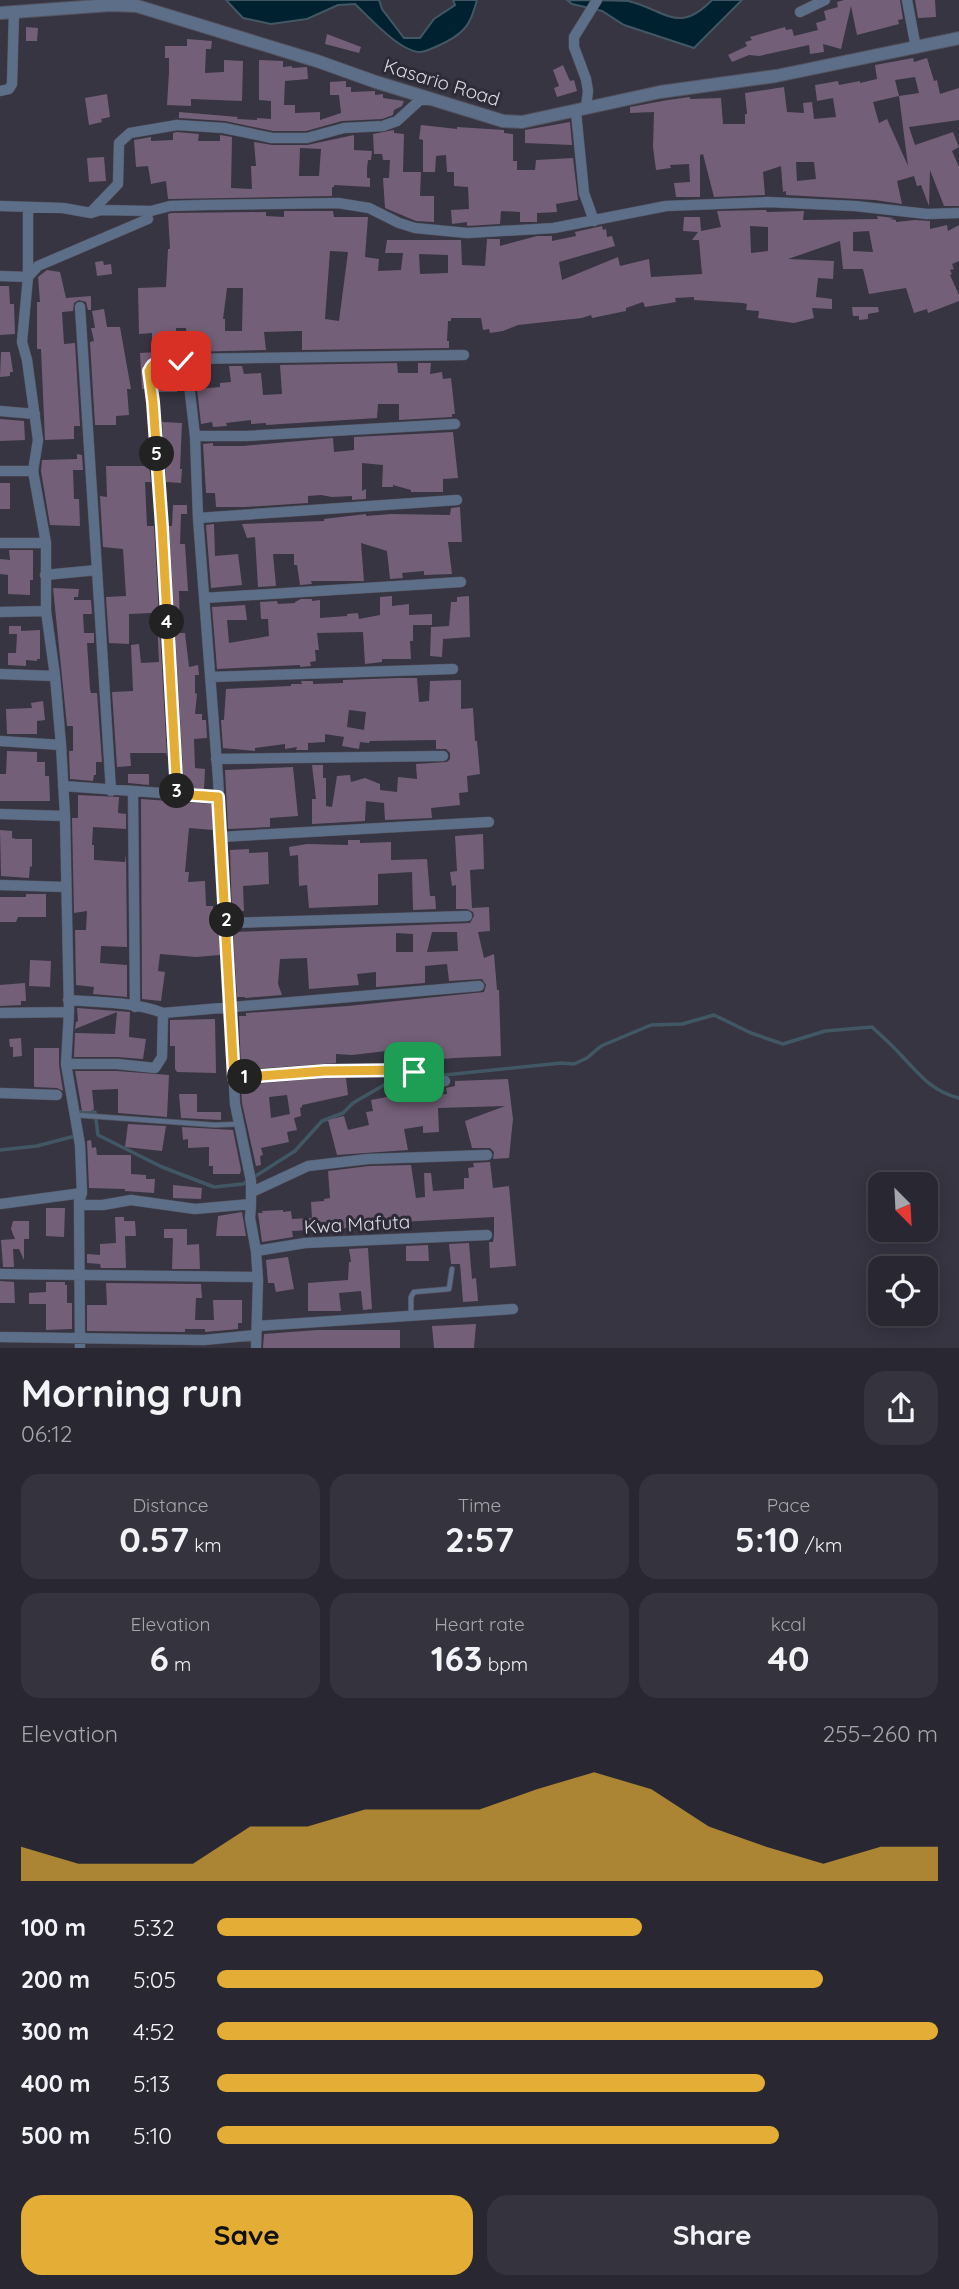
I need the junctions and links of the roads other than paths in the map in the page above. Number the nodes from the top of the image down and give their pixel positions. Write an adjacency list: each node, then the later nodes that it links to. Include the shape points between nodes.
1 (597, 0): 11 (street, via 574,37 588,91)
2 (825, 0): 5 (street)
3 (907, 0): 8 (street)
4 (14, 12): 6 (street, Kasario Road); 9 (street, via 12,84); 10 (street, Kasario Road, via 137,6)
5 (800, 12)
6 (0, 13)
7 (959, 38): 8 (street, Kasario Road)
8 (916, 48): 11 (street, Kasario Road)
9 (0, 91)
10 (438, 101): 11 (street, Kasario Road, via 503,121 522,122); 14 (street, via 420,100 397,121 383,126 344,128 307,138 177,125 130,133 119,144 117,184)
11 (581, 109): 17 (street, via 583,193)
12 (0, 206): 13 (street)
13 (28, 207): 14 (street); 19 (street)
14 (91, 213): 17 (street, via 170,206 338,203 369,208 415,228 467,233)
15 (959, 213): 17 (street, via 768,202 666,206)
16 (148, 219): 19 (street, via 38,266)
17 (594, 221)
18 (0, 276): 19 (street)
19 (28, 276): 24 (street, via 22,341)
20 (80, 307): 33 (street)
21 (464, 355): 26 (street, via 186,359)
22 (181, 361): 50 (street, via 159,360 149,371)
23 (0, 411): 24 (street)
24 (35, 414): 28 (street, via 38,440)
25 (455, 424): 26 (street)
26 (195, 436): 30 (street)
27 (0, 471): 28 (street)
28 (33, 471): 32 (street)
29 (457, 500): 30 (street)
30 (198, 518): 36 (street)
31 (0, 543): 32 (street)
32 (46, 543): 34 (street)
33 (97, 570): 34 (street); 48 (street)
34 (45, 575): 37 (street)
35 (461, 582): 36 (street)
36 (204, 598): 42 (street)
37 (47, 611): 38 (street); 41 (street)
38 (0, 612)
39 (453, 669): 42 (street)
40 (0, 674): 41 (street)
41 (55, 676): 44 (street)
42 (210, 677): 46 (street)
43 (0, 741): 44 (street)
44 (61, 745): 47 (street)
45 (443, 756): 46 (street)
46 (216, 759): 51 (street)
47 (63, 786): 48 (street); 53 (street)
48 (111, 790): 49 (street)
49 (133, 792): 50 (street); 62 (street)
50 (177, 794): 51 (street)
51 (218, 797): 55 (street)
52 (0, 814): 53 (street)
53 (65, 816): 57 (street)
54 (489, 822): 55 (street)
55 (220, 838): 59 (street)
56 (0, 885): 57 (street)
57 (65, 887): 61 (street)
58 (467, 916): 59 (street)
59 (227, 923): 63 (street)
60 (479, 986): 63 (street)
61 (68, 1000): 62 (street); 64 (street)
62 (135, 1007): 66 (street)
63 (230, 1008): 66 (street); 68 (street)
64 (69, 1012): 65 (street); 67 (street)
65 (0, 1013)
66 (163, 1013): 67 (street, via 164,1045 155,1068)
67 (66, 1064): 72 (street)
68 (234, 1078): 69 (street, via 407,1070 429,1083); 73 (street)
69 (445, 1081)
70 (0, 1093): 71 (street)
71 (57, 1095)
72 (75, 1120): 73 (lane); 76 (street)
73 (240, 1125): 75 (street)
74 (487, 1155): 75 (street, via 307,1166)
75 (251, 1183): 78 (street)
76 (82, 1193): 77 (street); 79 (street)
77 (0, 1204)
78 (251, 1204): 79 (street, via 195,1209 131,1200); 81 (street)
79 (80, 1205): 84 (street)
80 (487, 1235): 81 (street, Kwa Mafuta, via 305,1243)
81 (256, 1251): 85 (street)
82 (452, 1269): 87 (lane, via 449,1289 414,1292)
83 (0, 1274): 84 (street)
84 (80, 1275): 85 (street); 90 (street)
85 (257, 1277): 88 (street)
86 (513, 1309): 87 (street)
87 (411, 1316): 88 (street)
88 (256, 1330): 90 (street, via 204,1340); 91 (street)
89 (0, 1337): 90 (street)
90 (80, 1343)
91 (256, 1348)

